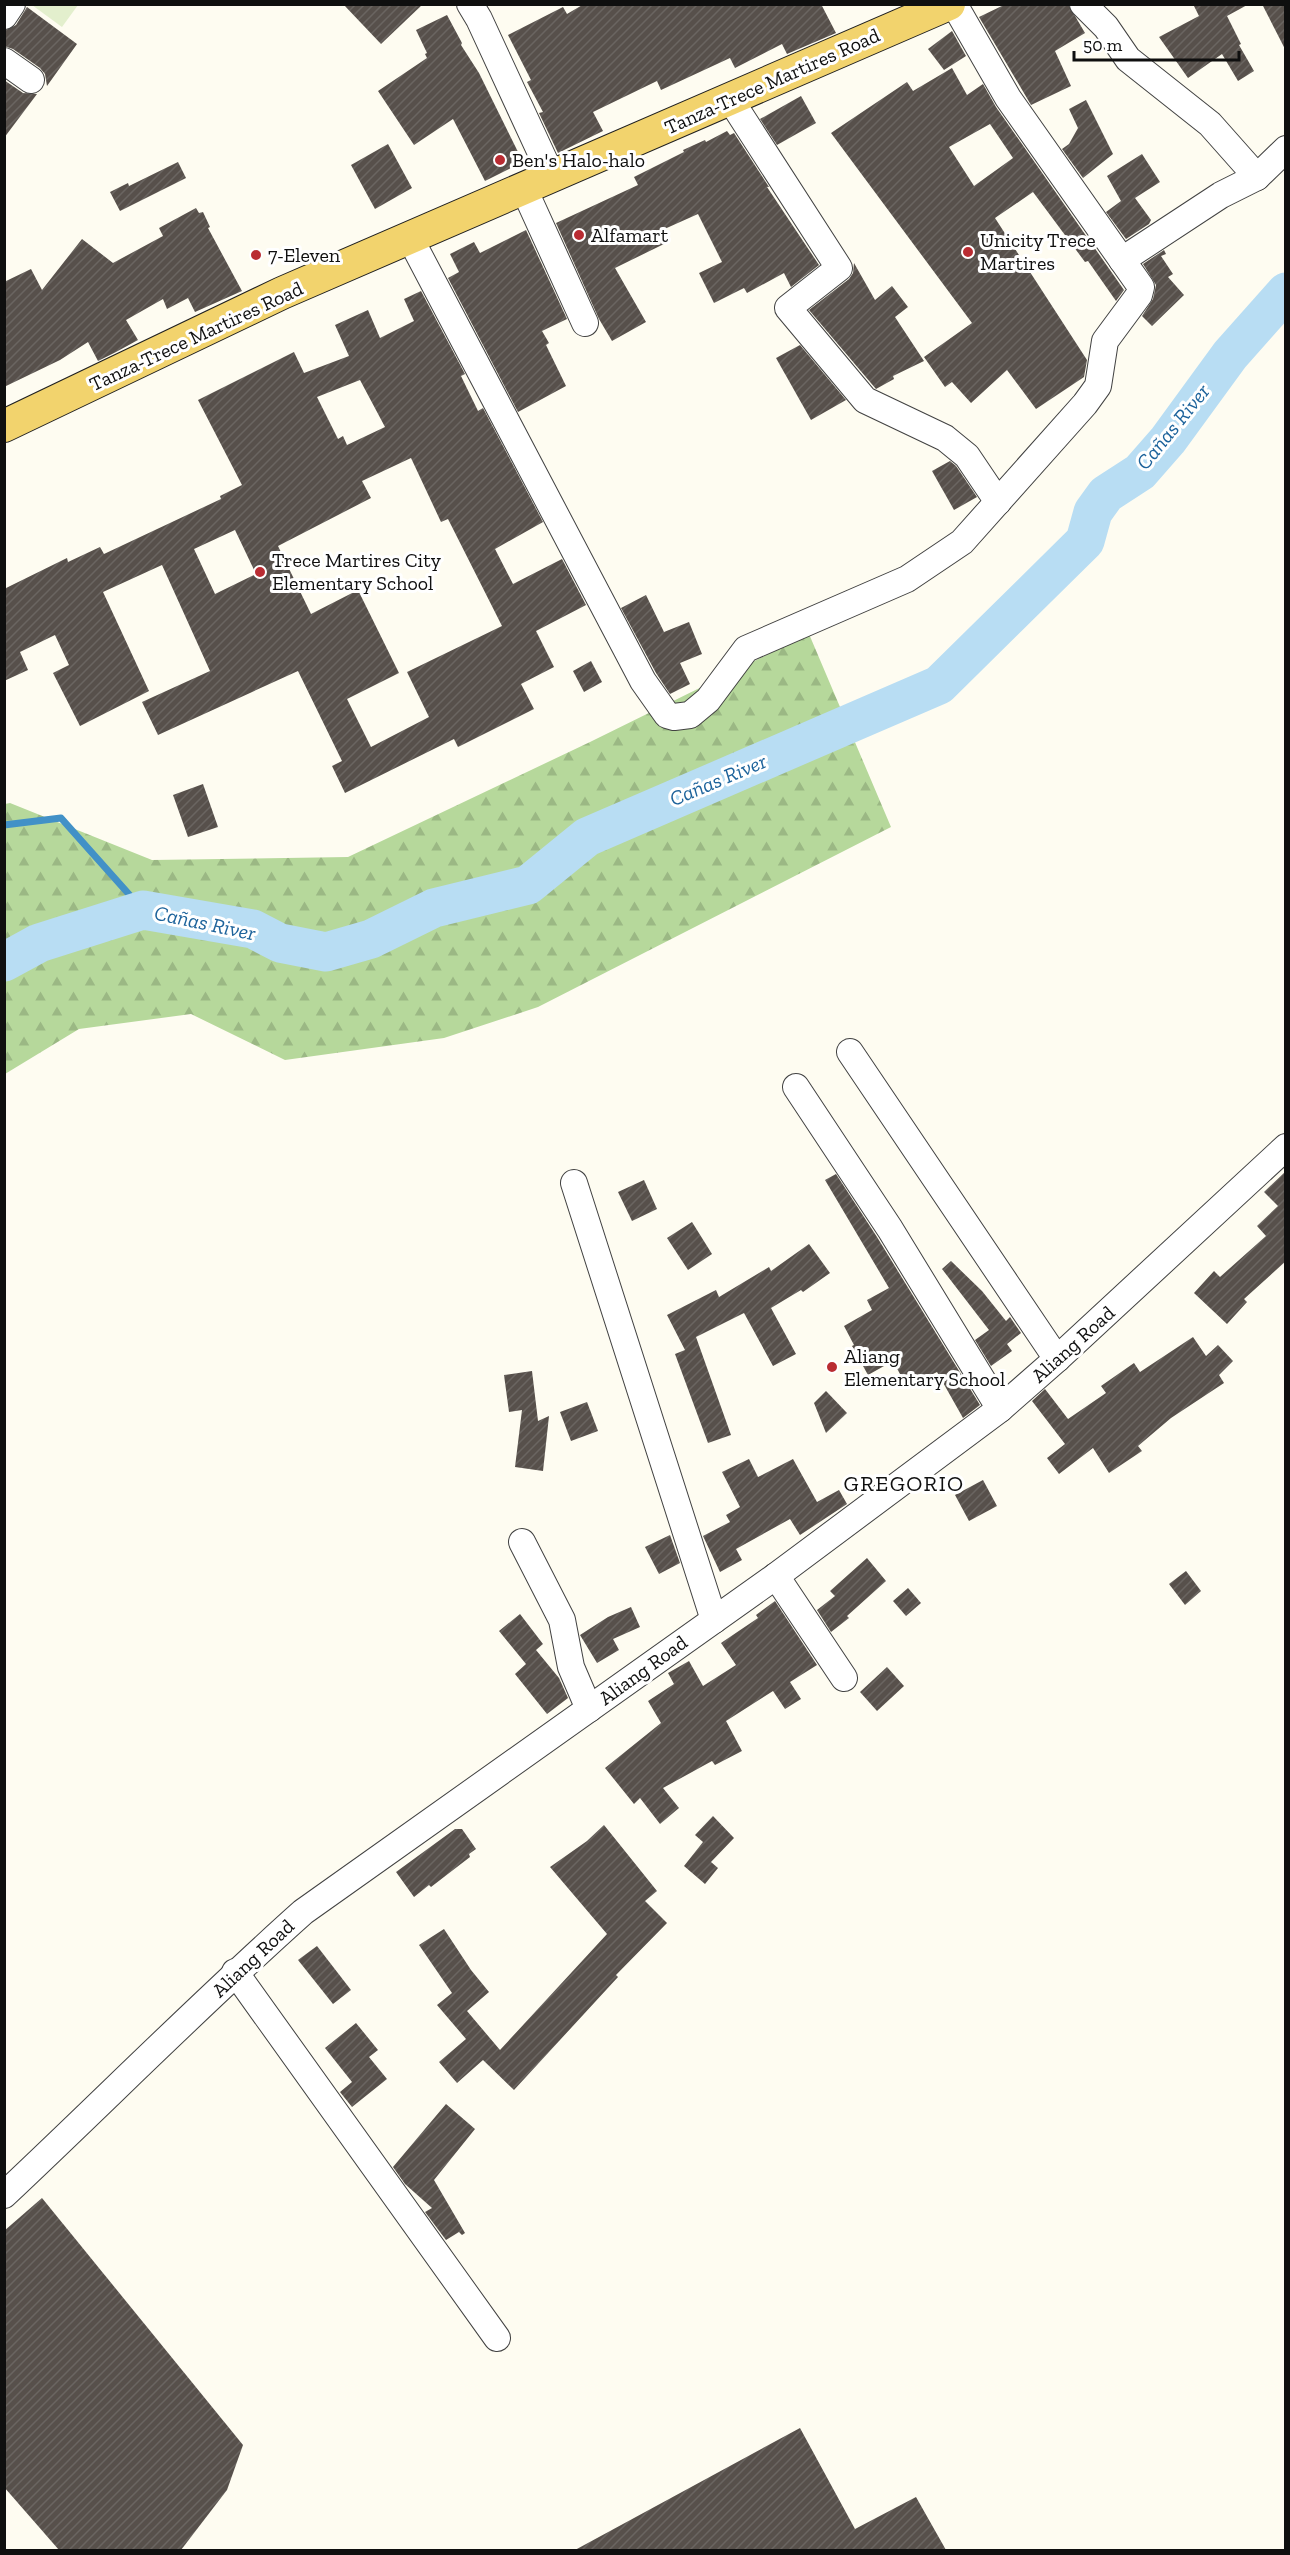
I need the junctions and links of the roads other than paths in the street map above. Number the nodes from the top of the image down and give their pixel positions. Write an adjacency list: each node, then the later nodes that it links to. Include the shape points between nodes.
1 (12, 4): 5 (street)
2 (470, 4): 11 (street, via 479,19)
3 (1083, 4): 10 (street, via 1128,58 1210,124)
4 (945, 6): 8 (main road, Tanza-Trece Martires Road); 13 (street)
5 (4, 16)
6 (4, 61): 7 (street)
7 (31, 80)
8 (730, 99): 11 (main road, Tanza-Trece Martires Road); 16 (street, via 838,268 788,308 865,400 945,438 967,456)
9 (1286, 149): 10 (street)
10 (1257, 177): 13 (street, via 1221,195)
11 (538, 183): 12 (main road, Tanza-Trece Martires Road); 14 (street)
12 (410, 238): 15 (main road, Tanza-Trece Martires Road, via 282,293); 16 (street, via 644,681 663,710 674,717 690,715 708,700 746,649 907,579 962,542)
13 (1122, 260): 16 (street, via 1141,287 1105,342 1098,386)
14 (585, 322)
15 (4, 426)
16 (998, 502)
17 (850, 1052): 21 (street)
18 (796, 1087): 22 (street, via 890,1229)
19 (1286, 1147): 21 (street, Aliang Road)
20 (574, 1183): 25 (street)
21 (1057, 1359): 22 (street, Aliang Road)
22 (1000, 1409): 24 (street, Aliang Road)
23 (522, 1542): 27 (street, via 562,1620 571,1666)
24 (776, 1576): 25 (street, Aliang Road); 26 (street)
25 (714, 1620): 27 (street, Aliang Road)
26 (844, 1678)
27 (589, 1709): 28 (street, Aliang Road, via 303,1912)
28 (236, 1972): 29 (street, Aliang Road); 30 (street)
29 (4, 2196)
30 (497, 2338)

